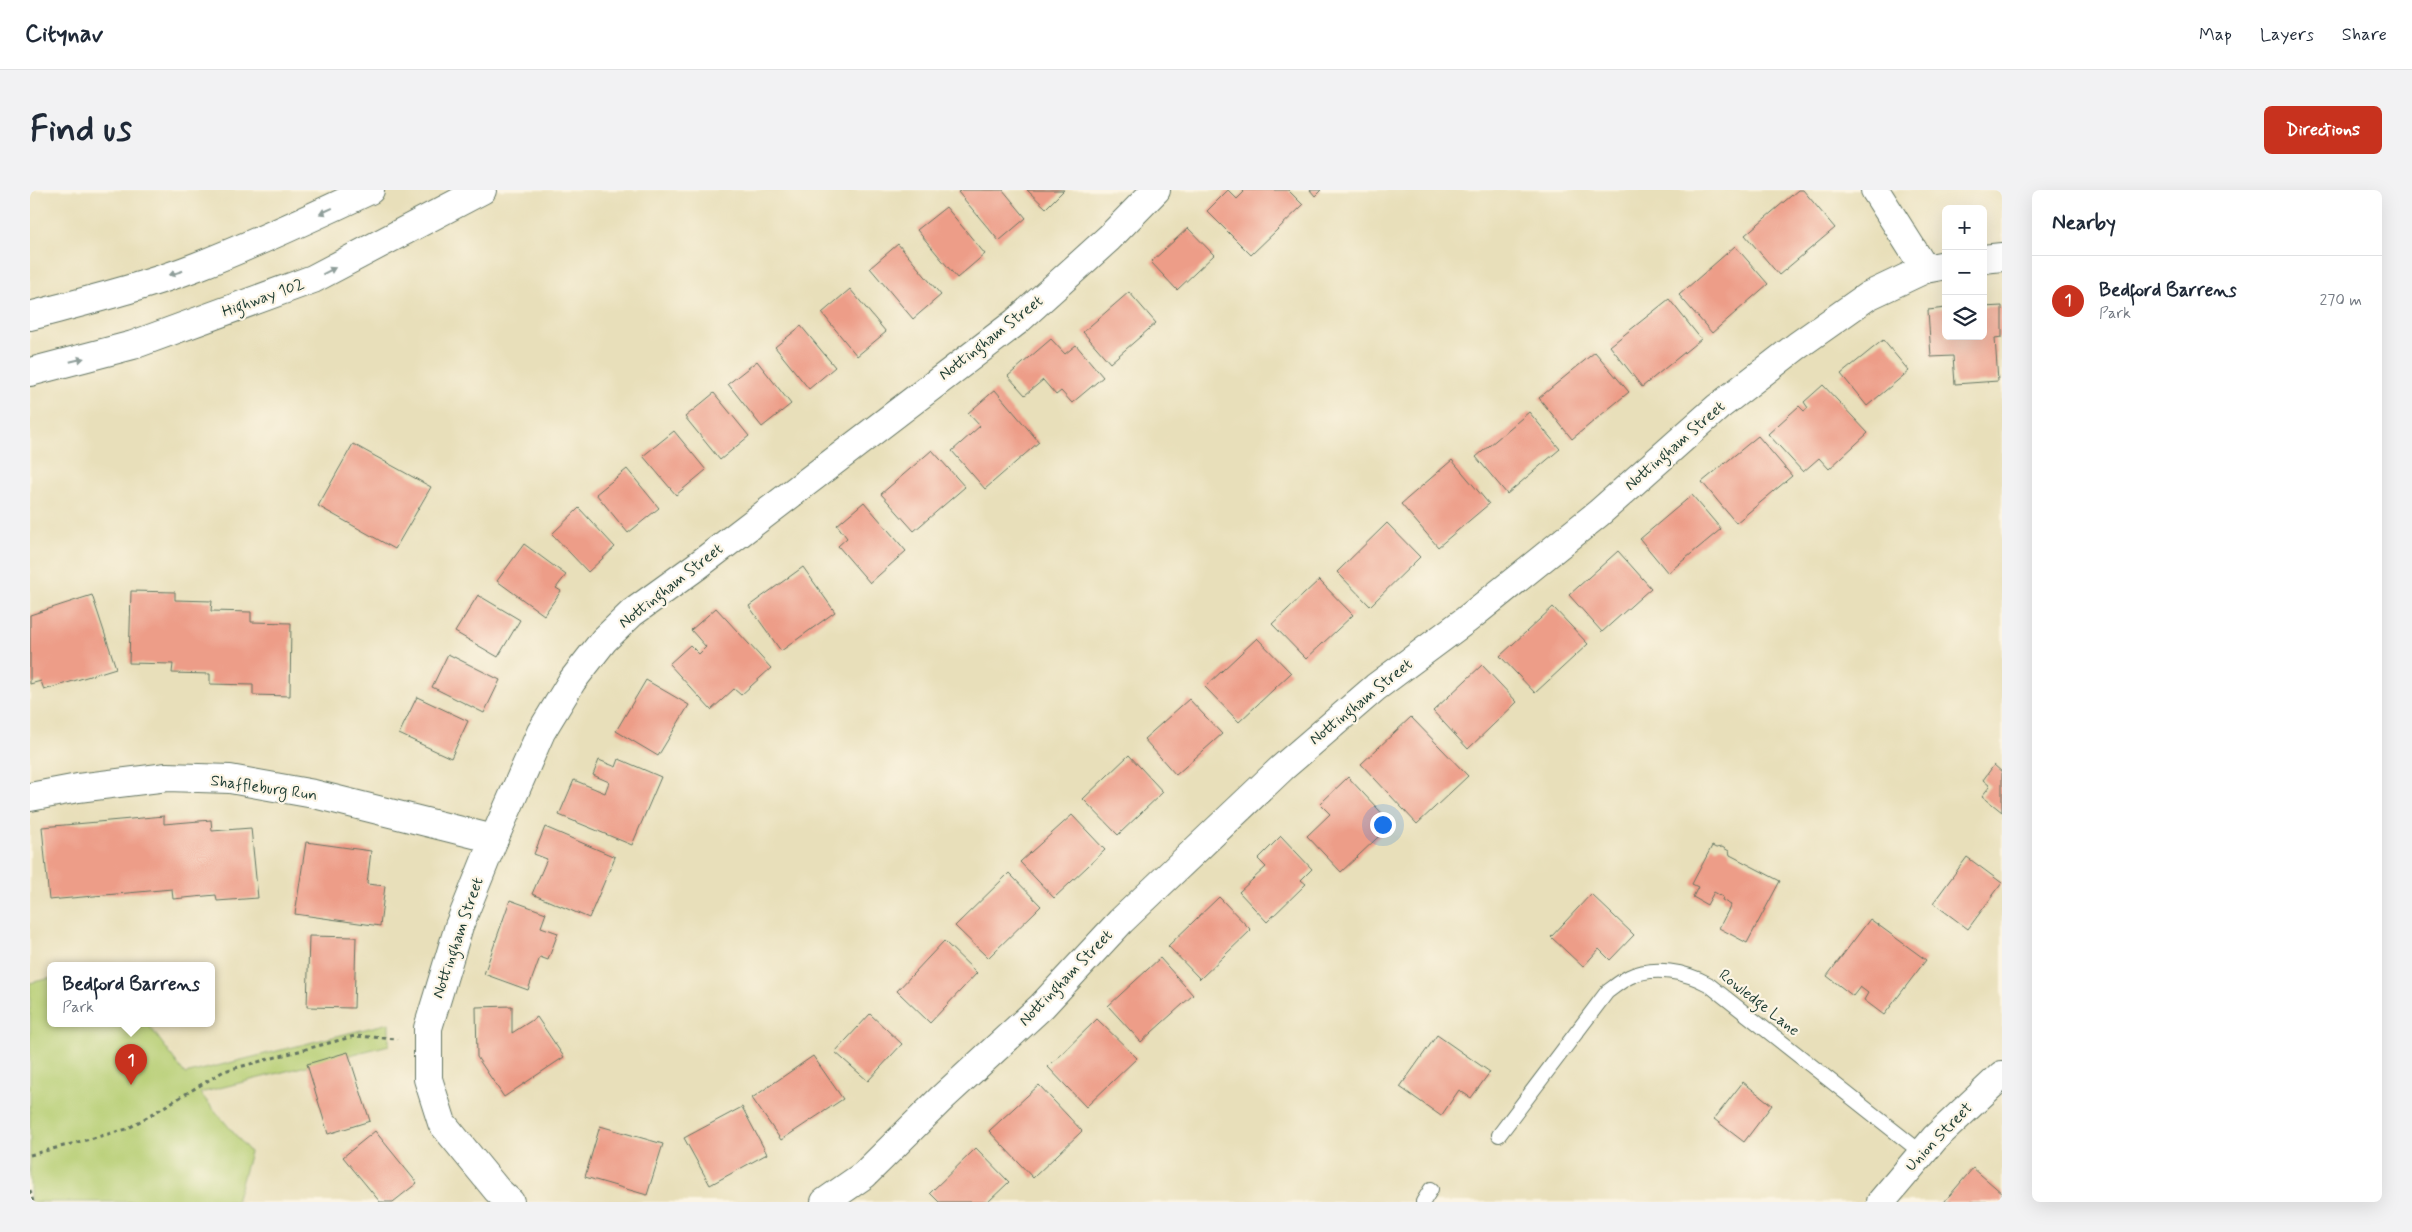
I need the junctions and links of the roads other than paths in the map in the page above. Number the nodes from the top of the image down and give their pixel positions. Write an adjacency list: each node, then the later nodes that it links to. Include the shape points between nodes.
1 (370, 190): 8 (main road, one-way to 8, via 284,231 196,266)
2 (482, 190): 9 (main road, Highway 102, one-way to 2, via 133,345 314,279)
3 (1156, 190): 11 (main road, Nottingham Street, via 1109,238 1016,322 632,613 604,640 572,681 541,732)
4 (1875, 190): 7 (main road)
5 (2002, 257): 6 (main road)
6 (1987, 259)
7 (1935, 267): 17 (main road, Nottingham Street, via 1868,296 1734,394 1598,513 1369,694 1282,768 1121,921 1042,1006 864,1175)
8 (30, 316)
9 (30, 372)
10 (30, 797): 11 (main road, Shaffleburg Run, via 167,777 230,779 314,794)
11 (494, 839): 16 (main road, Nottingham Street, via 459,926 428,1028 428,1079 442,1123)
12 (2002, 1075): 14 (main road, Union Street)
13 (1499, 1135): 14 (lane, Rowledge Lane, via 1606,992 1629,977 1670,971 1708,984)
14 (1922, 1153): 19 (main road, Union Street)
15 (1431, 1190): 18 (lane)
16 (510, 1202)
17 (825, 1202)
18 (1423, 1202)
19 (1881, 1202)

